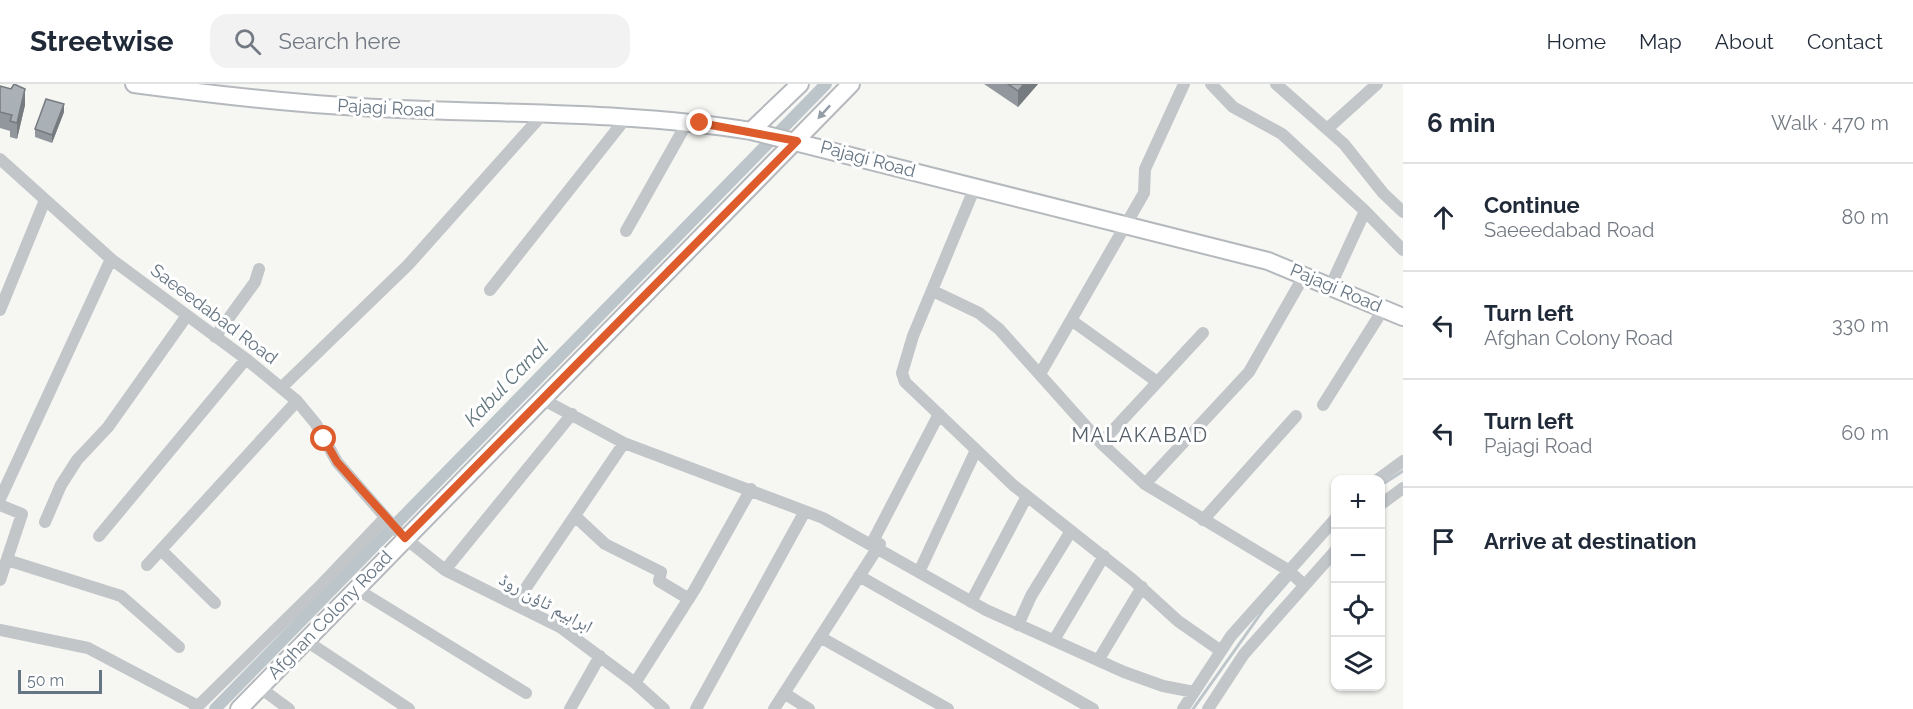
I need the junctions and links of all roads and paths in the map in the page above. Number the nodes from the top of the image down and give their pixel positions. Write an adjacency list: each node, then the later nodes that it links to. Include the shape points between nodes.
1 (134, 84): 8 (main road, Pajagi Road, via 238,98)
2 (800, 84): 12 (main road)
3 (851, 84): 13 (main road, Afghan Colony Road, one-way to 13)
4 (1184, 84): 19 (street, via 1145,169 1144,193)
5 (1211, 84): 17 (street, via 1233,107 1282,134)
6 (1276, 84): 11 (street)
7 (1377, 84): 11 (street)
8 (542, 115): 9 (main road, Pajagi Road); 38 (street, via 408,265)
9 (626, 118): 10 (main road, Pajagi Road); 26 (street)
10 (688, 122): 12 (main road, Pajagi Road); 20 (street)
11 (1327, 129): 18 (street)
12 (757, 132): 13 (main road, Pajagi Road)
13 (794, 143): 15 (main road, Pajagi Road); 39 (main road, Afghan Colony Road)
14 (0, 159): 16 (street, Saeeedabad Road)
15 (975, 187): 19 (main road, Pajagi Road); 27 (street)
16 (45, 200): 22 (street, Saeeedabad Road); 28 (street)
17 (1365, 211): 21 (street); 25 (street)
18 (1403, 212)
19 (1127, 225): 24 (main road, Pajagi Road); 32 (street)
20 (626, 231)
21 (1403, 250)
22 (111, 259): 30 (street, Saeeedabad Road); 54 (street)
23 (259, 269): 34 (street, via 255,282)
24 (1305, 274): 25 (main road, Pajagi Road); 50 (street, via 1249,372)
25 (1331, 285): 29 (main road, Pajagi Road)
26 (490, 290)
27 (933, 291): 36 (street, via 980,313); 43 (street, via 902,373 905,382)
28 (1, 306)
29 (1384, 308): 31 (main road, Pajagi Road); 41 (street)
30 (186, 317): 34 (street, Saeeedabad Road); 61 (street, via 108,427 77,460)
31 (1403, 317)
32 (1071, 320): 36 (street); 37 (street)
33 (1203, 333): 37 (street)
34 (215, 337): 35 (street, Saeeedabad Road)
35 (246, 359): 38 (street, Saeeedabad Road); 64 (street)
36 (1040, 374): 46 (street)
37 (1156, 381): 46 (street)
38 (281, 388): 40 (street, Saeeedabad Road)
39 (542, 399): 42 (street); 65 (main road, Afghan Colony Road)
40 (297, 401): 59 (street, Saeeedabad Road, via 316,424 337,462); 67 (street)
41 (1323, 405)
42 (572, 414): 45 (street); 72 (street)
43 (939, 414): 47 (street); 66 (street, via 873,541 880,544)
44 (1296, 416): 60 (street)
45 (624, 443): 52 (street); 58 (street)
46 (1101, 443): 50 (street)
47 (976, 450): 53 (street); 73 (street)
48 (1403, 461): 49 (street)
49 (1384, 475)
50 (1145, 484): 60 (street)
51 (1403, 488): 55 (street)
52 (751, 489): 57 (street); 79 (street)
53 (1027, 496): 63 (street); 80 (street)
54 (0, 499)
55 (1385, 501)
56 (0, 505): 70 (street, via 22,514)
57 (804, 513): 66 (street, via 824,518); 103 (street)
58 (576, 516): 79 (street, via 605,544 661,572 659,581); 82 (street)
59 (385, 518): 65 (street, Saeeedabad Road); 97 (street)
60 (1203, 520): 75 (street)
61 (45, 522)
62 (1331, 524): 75 (street)
63 (1071, 531): 69 (street); 83 (street)
64 (99, 536)
65 (403, 536): 72 (street, ابراہیم ٹاؤن روڈ); 78 (main road, Afghan Colony Road)
66 (877, 549): 73 (street); 74 (street)
67 (161, 550): 71 (street); 81 (street)
68 (1331, 553): 75 (street)
69 (1104, 556): 77 (street); 87 (street)
70 (7, 560): 76 (street); 88 (street, via 121,596)
71 (147, 565)
72 (445, 570): 82 (street, ابراہیم ٹاؤن روڈ)
73 (919, 572): 80 (street)
74 (859, 576): 85 (street); 107 (street)
75 (1296, 577): 89 (street); 109 (street)
76 (0, 580)
77 (1142, 587): 89 (street, via 1178,621); 91 (street)
78 (355, 588): 86 (main road, Afghan Colony Road); 95 (street)
79 (689, 598): 92 (street)
80 (971, 602): 83 (street)
81 (215, 603)
82 (515, 604): 90 (street, ابراہیم ٹاؤن روڈ, via 560,627)
83 (1018, 625): 87 (street)
84 (0, 630): 97 (street, via 88,648)
85 (820, 638): 96 (street); 106 (street)
86 (305, 640): 93 (main road, Afghan Colony Road); 101 (street)
87 (1054, 640): 91 (street)
88 (179, 647)
89 (1221, 651): 94 (street)
90 (600, 656): 92 (street, ابراہیم ٹاؤن روڈ); 102 (street)
91 (1099, 659): 94 (street, via 1163,686)
92 (635, 683): 98 (street, ابراہیم ٹاؤن روڈ)
93 (260, 687): 99 (main road, Afghan Colony Road); 100 (street)
94 (1194, 692): 108 (street)
95 (526, 693)
96 (784, 693): 104 (street); 105 (street)
97 (196, 708)
98 (660, 708)
99 (239, 709)
100 (289, 709)
101 (409, 709)
102 (570, 709)
103 (696, 709)
104 (774, 709)
105 (809, 709)
106 (948, 709)
107 (1093, 709)
108 (1183, 709)
109 (1208, 709)

